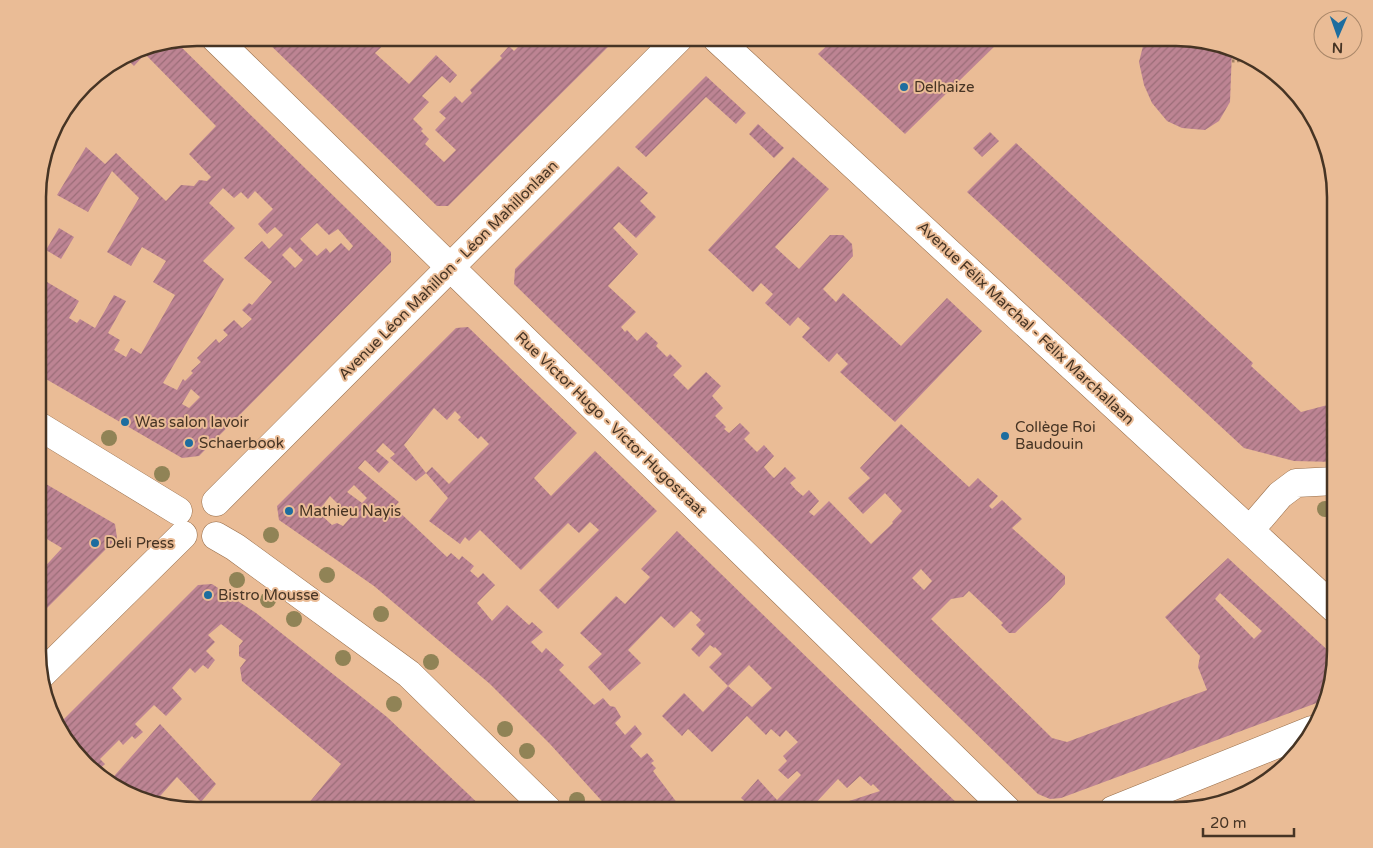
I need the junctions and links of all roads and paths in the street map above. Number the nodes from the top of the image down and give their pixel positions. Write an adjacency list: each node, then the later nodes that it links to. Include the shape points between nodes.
1 (725, 46): 11 (street, Avenue Félix Marchal - Félix Marchallaan)
2 (224, 47): 6 (street, Rue Victor Hugo - Victor Hugostraat)
3 (671, 47): 6 (street, Avenue Léon Mahillon - Léon Mahillonlaan)
4 (1232, 61): 5 (path)
5 (1239, 61)
6 (452, 267): 9 (street, Avenue Léon Mahillon - Léon Mahillonlaan); 16 (street, Rue Victor Hugo - Victor Hugostraat)
7 (46, 431): 10 (street)
8 (1326, 481): 11 (street, via 1296,483 1280,495)
9 (216, 502): 10 (street, via 205,496 193,497 182,504); 12 (street, via 224,517)
10 (181, 523): 12 (street, via 190,540 210,541); 14 (street)
11 (1250, 530): 13 (street, Avenue Félix Marchal - Félix Marchallaan)
12 (216, 536): 18 (street, via 409,674)
13 (1326, 601)
14 (48, 668)
15 (1302, 734): 17 (street)
16 (998, 801)
17 (1135, 801)
18 (539, 802)

